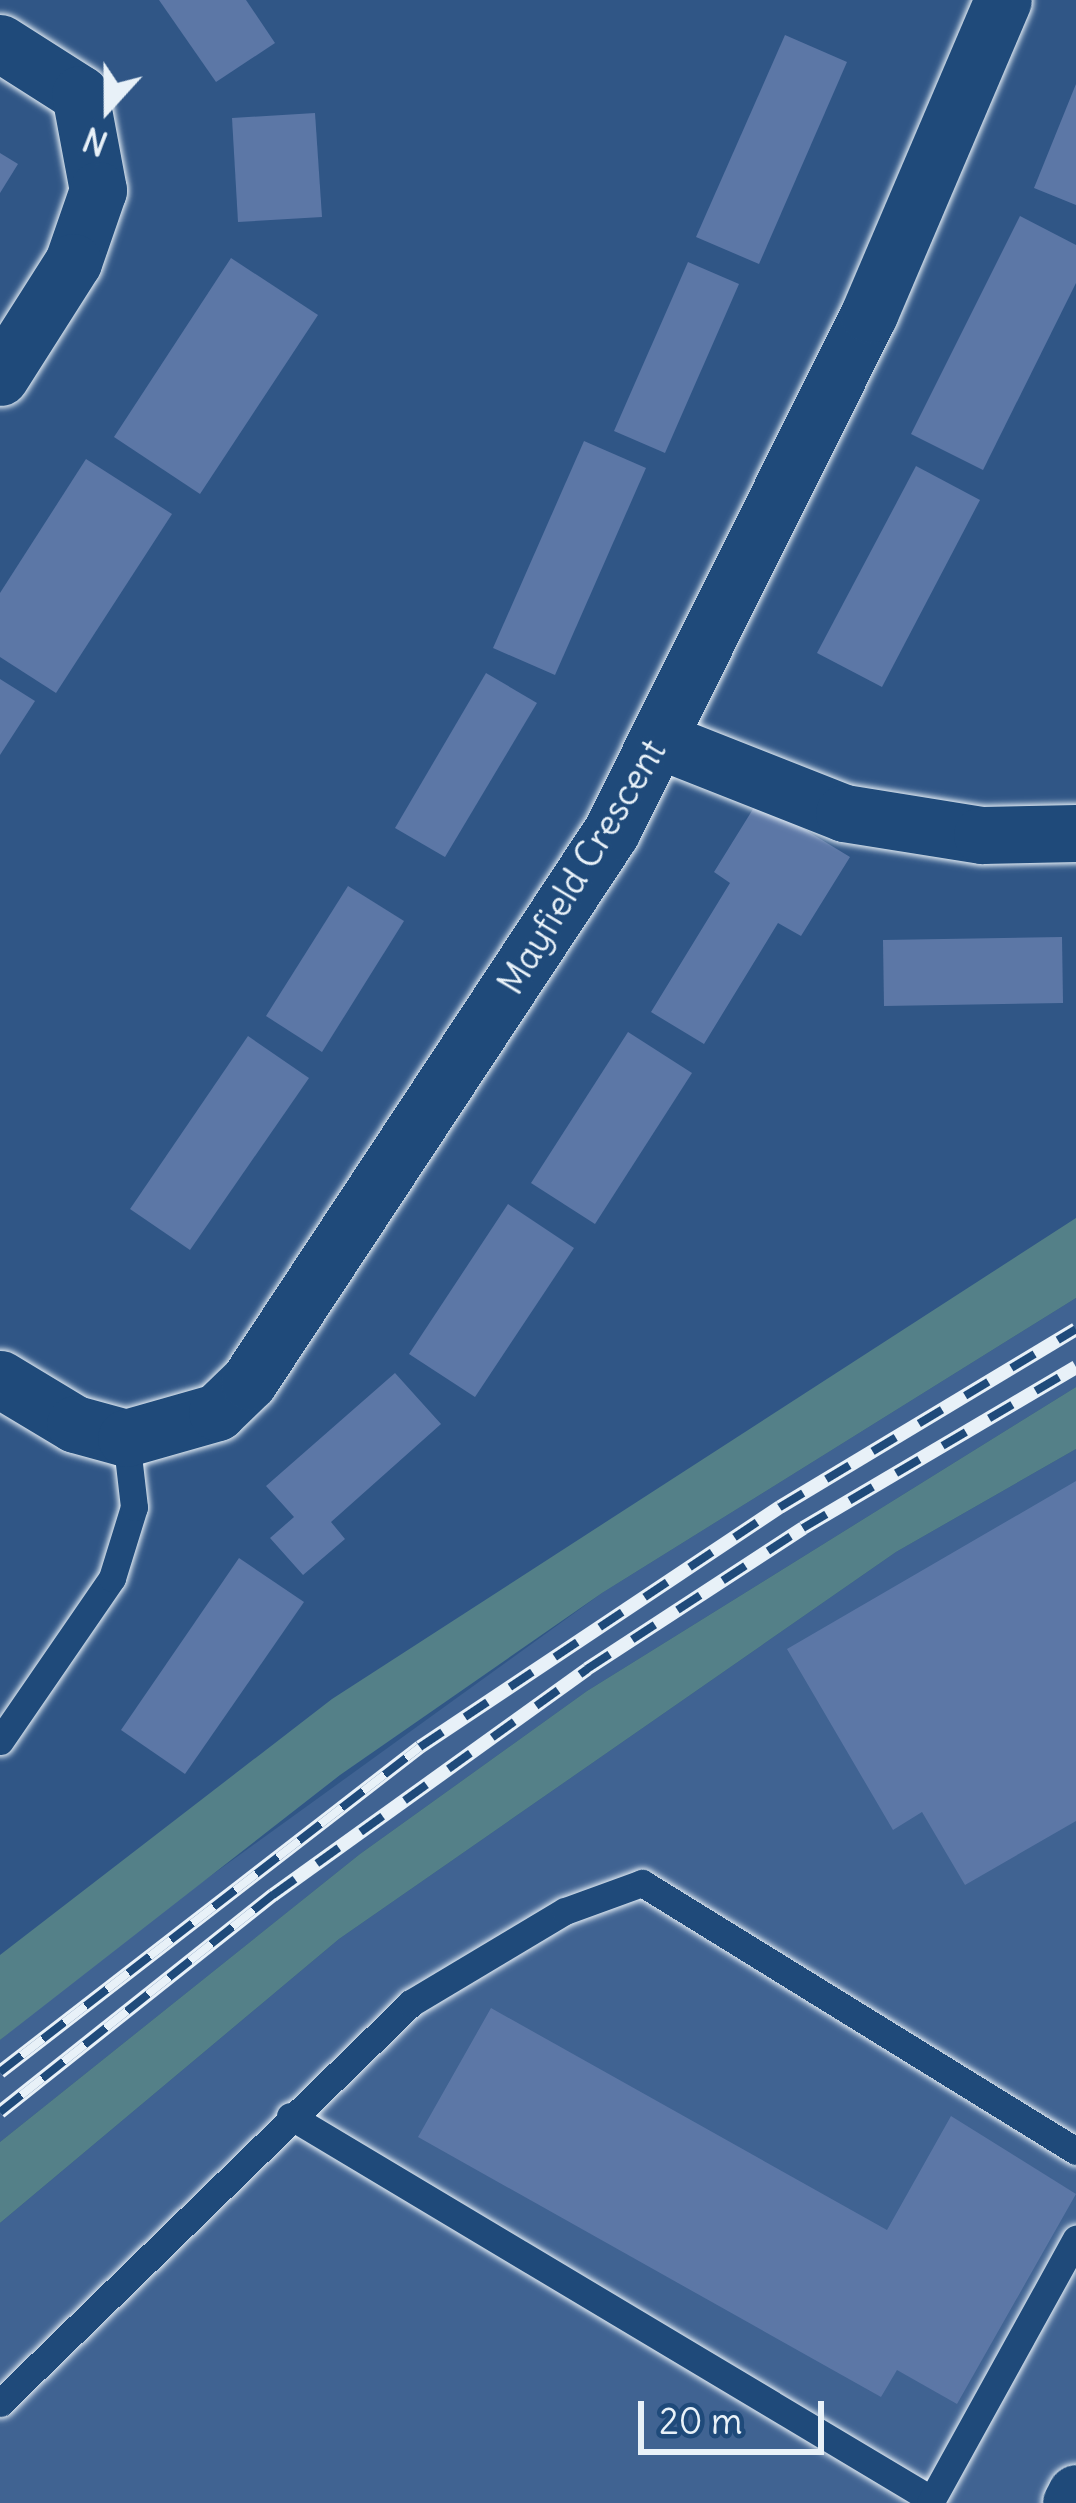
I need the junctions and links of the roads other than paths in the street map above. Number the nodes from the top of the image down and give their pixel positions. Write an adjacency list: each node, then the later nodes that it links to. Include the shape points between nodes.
1 (1003, 0): 4 (street, Mayfield Crescent, via 869,314)
2 (0, 43): 3 (street, via 80,94 98,190 74,262)
3 (0, 376)
4 (659, 740): 5 (street, via 844,813 982,835); 7 (street, Mayfield Crescent, via 611,832 249,1381 217,1412)
5 (1076, 832)
6 (0, 1379): 7 (street, via 75,1424)
7 (125, 1438): 8 (lane, via 134,1508 112,1578)
8 (0, 1741)
9 (290, 2116): 10 (lane, via 411,2003 565,1911 642,1883); 12 (lane); 14 (lane)
10 (1076, 2151)
11 (1076, 2239): 14 (lane)
12 (0, 2403)
13 (1076, 2493): 15 (street)
14 (931, 2502)
15 (1071, 2503)

